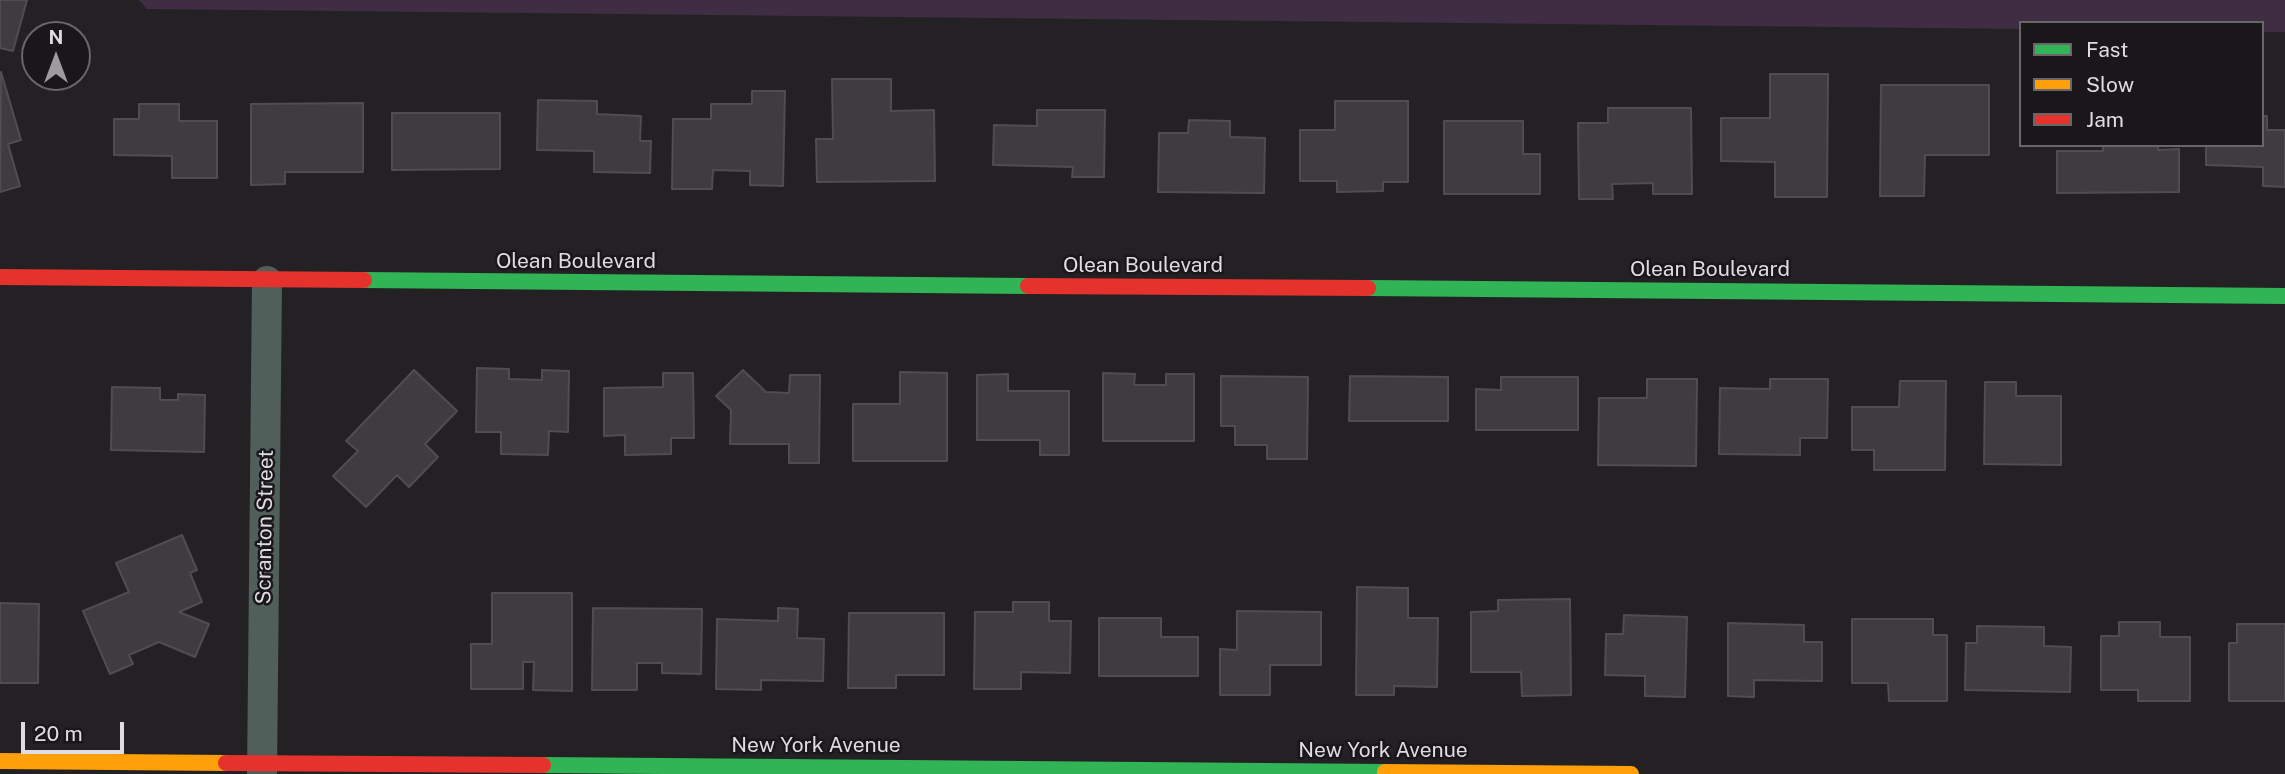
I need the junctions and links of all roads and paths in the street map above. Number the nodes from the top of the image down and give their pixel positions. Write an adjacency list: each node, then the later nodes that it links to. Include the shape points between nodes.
1 (0, 277): 2 (street, Olean Boulevard)
2 (267, 281): 3 (street, Olean Boulevard); 5 (street, Scranton Street)
3 (2285, 296)
4 (0, 761): 5 (street, New York Avenue)
5 (262, 768): 6 (street, New York Avenue)
6 (731, 770): 7 (street, New York Avenue)
7 (1200, 772): 8 (street, New York Avenue)
8 (1631, 774)

